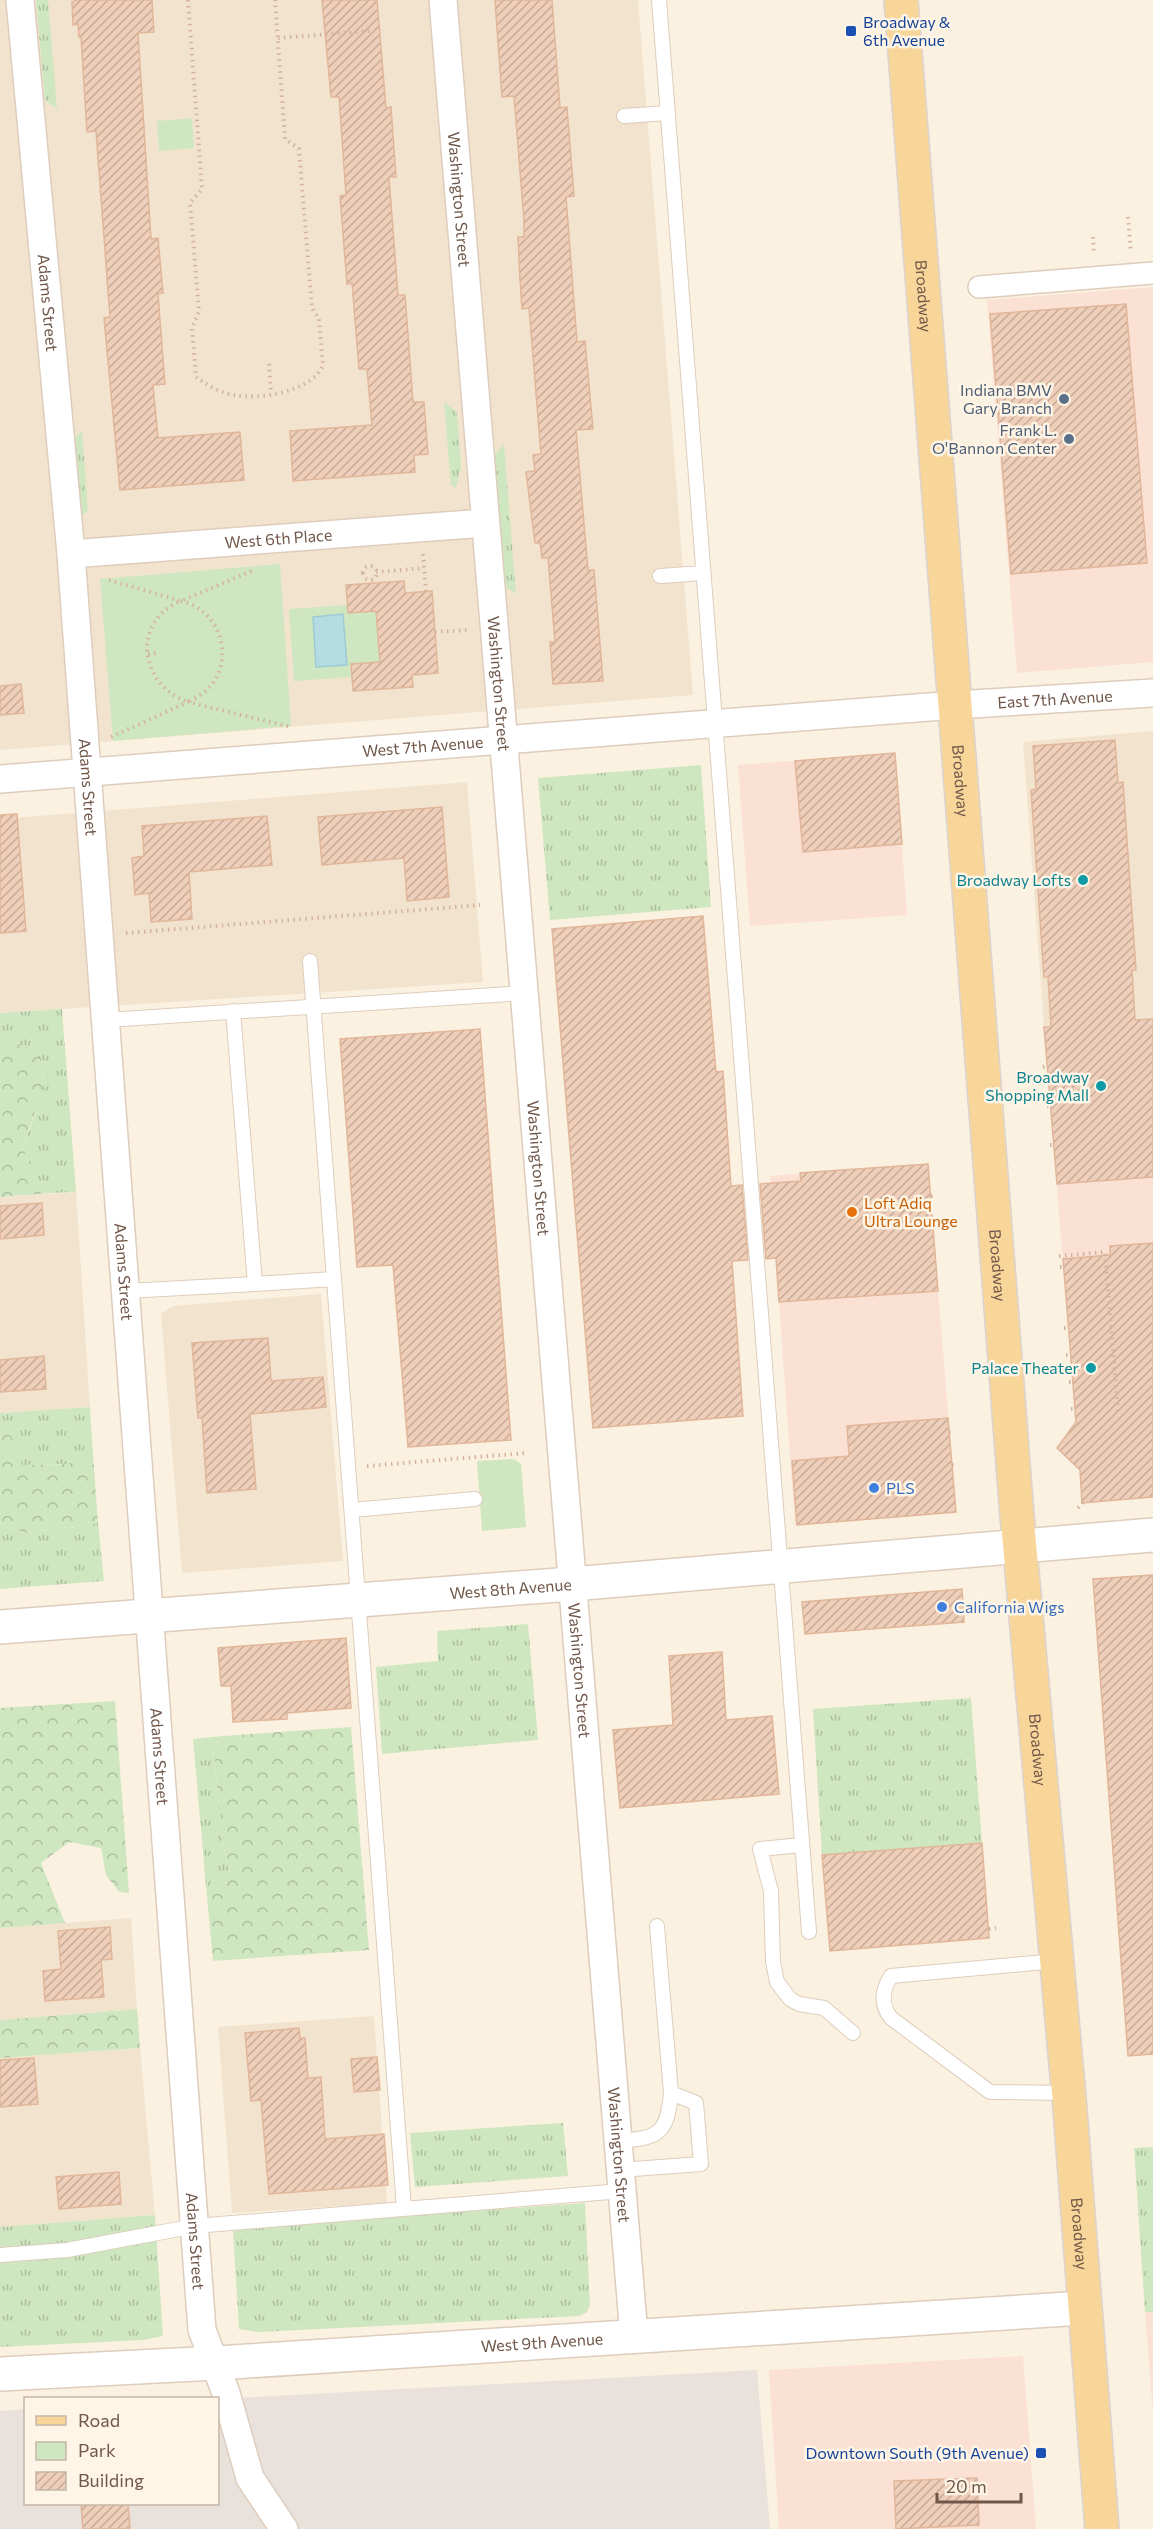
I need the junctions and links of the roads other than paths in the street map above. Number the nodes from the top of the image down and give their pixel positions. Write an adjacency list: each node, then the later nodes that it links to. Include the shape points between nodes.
1 (20, 0): 10 (street, Adams Street)
2 (443, 0): 9 (street, Washington Street)
3 (659, 0): 5 (lane)
4 (901, 0): 14 (main road, Broadway)
5 (668, 113): 6 (lane); 11 (lane)
6 (624, 116)
7 (1143, 274): 8 (street)
8 (980, 287)
9 (485, 523): 10 (street, West 6th Place); 16 (street, Washington Street)
10 (72, 554): 17 (street, Adams Street)
11 (703, 573): 12 (lane); 15 (lane)
12 (660, 576)
13 (1153, 693): 14 (street, East 7th Avenue)
14 (955, 705): 15 (street, West 7th Avenue); 30 (main road, Broadway)
15 (715, 723): 16 (street, West 7th Avenue); 31 (lane)
16 (503, 740): 17 (street, West 7th Avenue); 20 (street, Washington Street)
17 (88, 772): 18 (street, West 7th Avenue); 23 (street, Adams Street)
18 (0, 779)
19 (310, 961): 21 (lane)
20 (524, 993): 21 (lane); 32 (street, Washington Street)
21 (313, 1006): 22 (lane); 24 (lane)
22 (233, 1011): 23 (lane); 25 (lane)
23 (107, 1020): 26 (street, Adams Street)
24 (334, 1279): 25 (lane); 28 (lane)
25 (255, 1284): 26 (lane)
26 (127, 1291): 34 (street, Adams Street)
27 (475, 1499): 28 (lane)
28 (352, 1510): 33 (lane)
29 (1153, 1535): 30 (street, West 8th Avenue)
30 (1020, 1545): 31 (street, West 8th Avenue); 39 (main road, Broadway)
31 (779, 1567): 32 (street, West 8th Avenue); 36 (lane)
32 (573, 1584): 33 (street, West 8th Avenue); 43 (street, Washington Street)
33 (359, 1600): 34 (street, West 8th Avenue); 45 (lane)
34 (151, 1616): 35 (street, West 8th Avenue); 46 (street, Adams Street)
35 (0, 1627)
36 (802, 1845): 38 (lane); 40 (lane, via 760,1849 771,1891 774,1972 790,1999 824,2008)
37 (657, 1926): 41 (lane)
38 (809, 1932)
39 (1056, 1961): 42 (main road, Broadway); 42 (lane, via 891,1976 883,2001 891,2019 990,2092)
40 (853, 2033)
41 (670, 2093): 43 (lane, via 669,2112 657,2134); 44 (lane, via 696,2103 701,2164)
42 (1068, 2094): 48 (main road, Broadway)
43 (618, 2141): 44 (street, Washington Street)
44 (621, 2181): 45 (lane); 49 (street, Washington Street)
45 (404, 2208): 46 (lane)
46 (195, 2226): 47 (lane, via 67,2250); 50 (street, Adams Street, via 202,2330)
47 (0, 2255)
48 (1084, 2308): 49 (street, West 9th Avenue); 53 (main road, Broadway)
49 (634, 2336): 50 (street, West 9th Avenue)
50 (216, 2363): 51 (street, West 9th Avenue); 52 (street, Adams Street, via 250,2478)
51 (0, 2374)
52 (282, 2528)
53 (1102, 2529)

